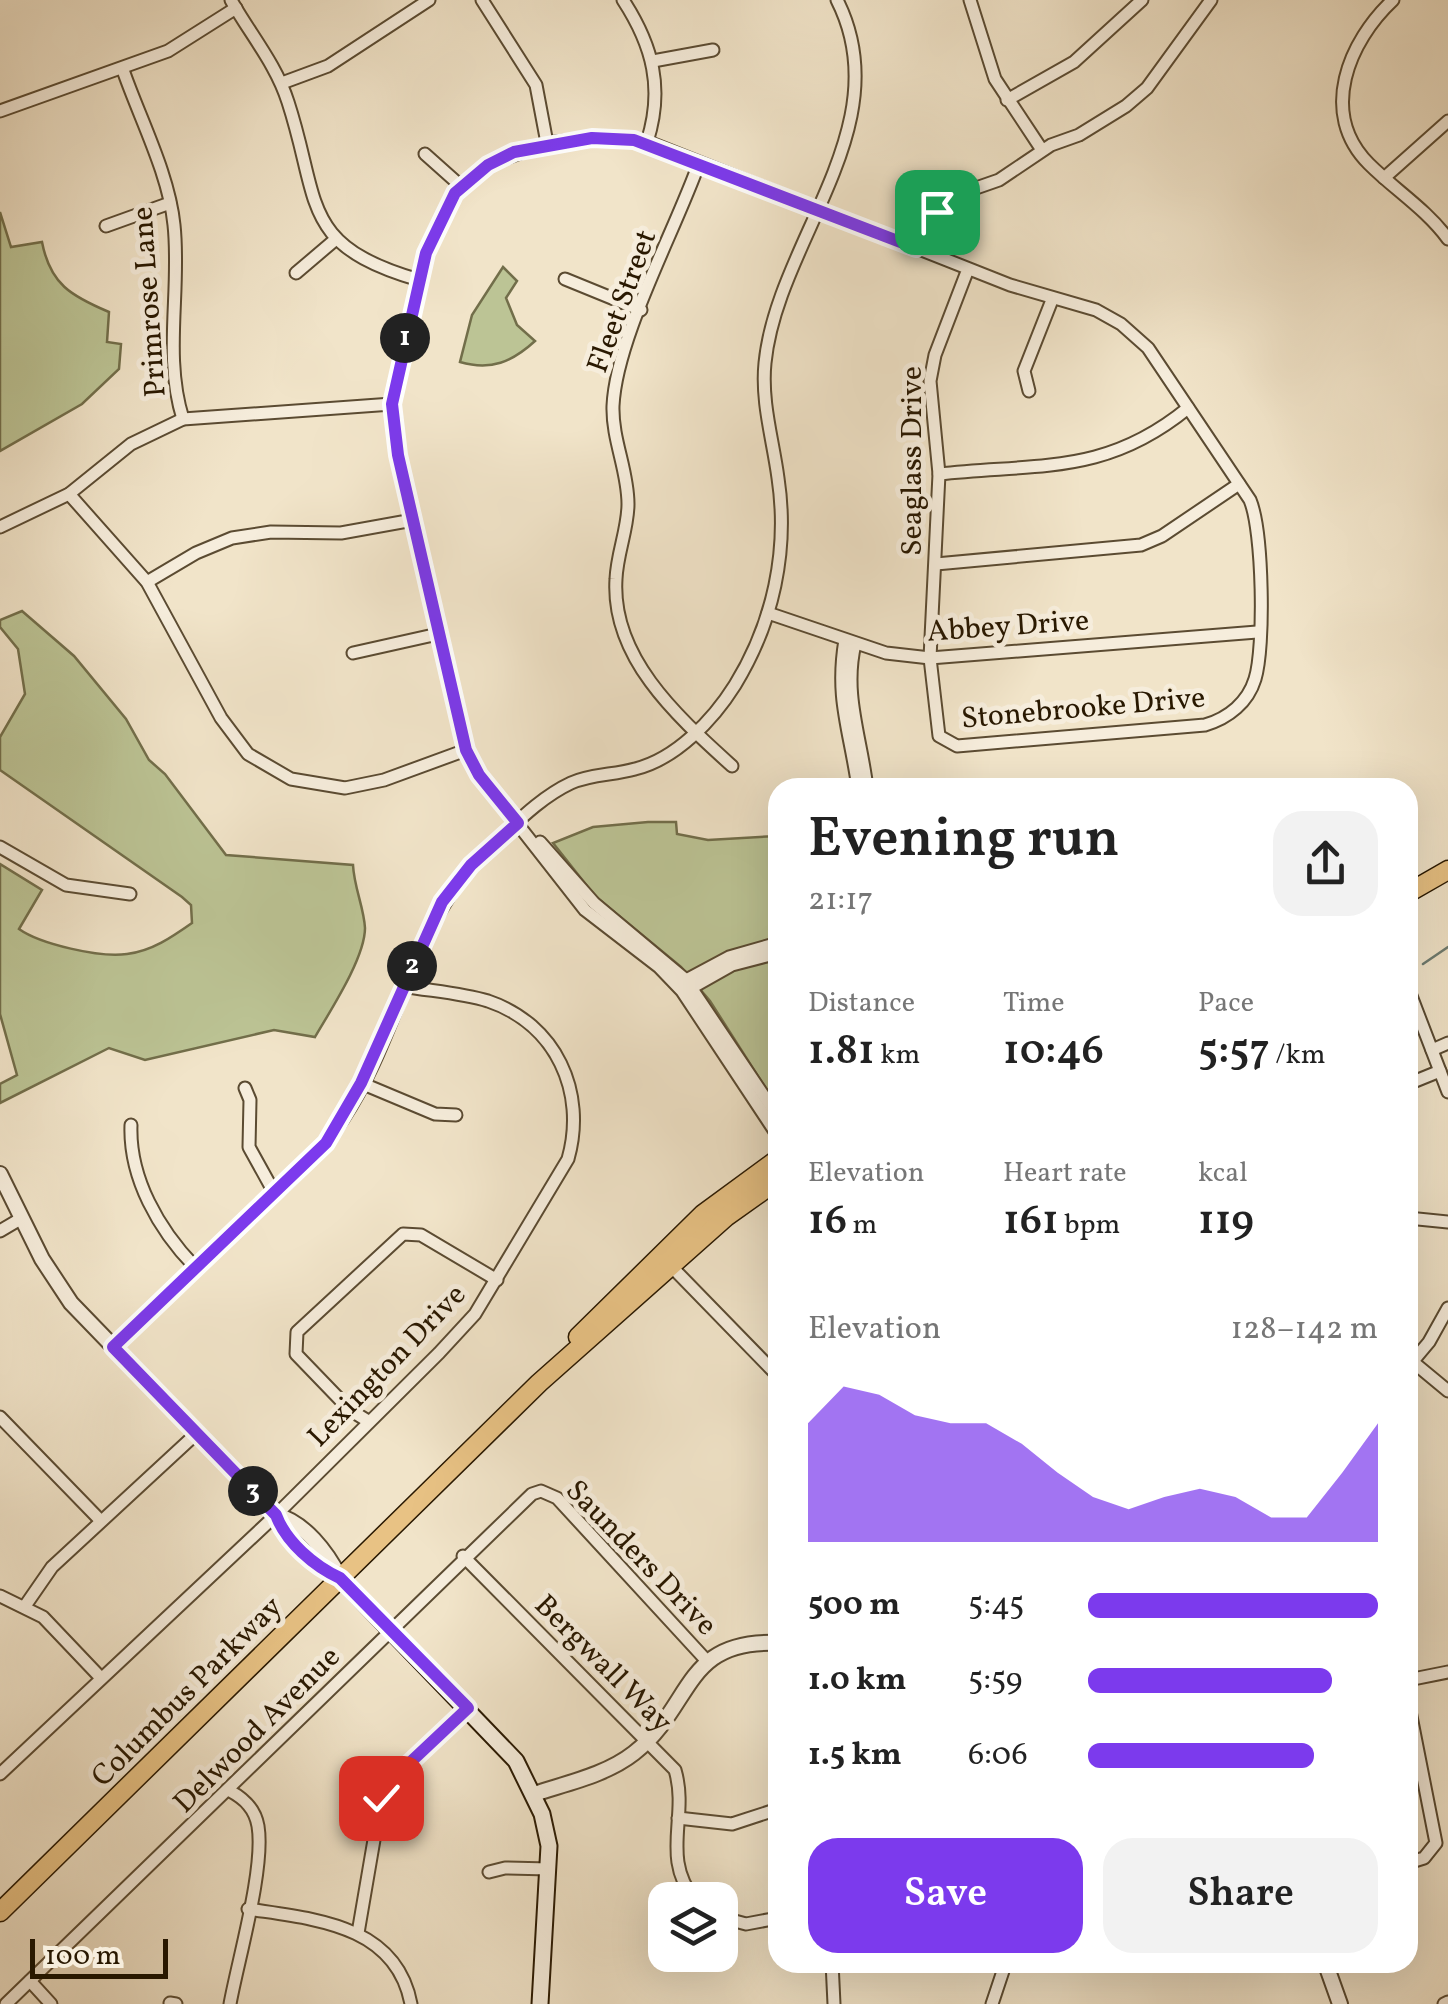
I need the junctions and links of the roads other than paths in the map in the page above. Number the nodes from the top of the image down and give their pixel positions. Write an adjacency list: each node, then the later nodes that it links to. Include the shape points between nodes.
1 (429, 0): 13 (street, via 328,66)
2 (482, 0): 18 (street, via 536,84)
3 (622, 0): 11 (street)
4 (837, 0): 25 (street, via 851,37 855,102)
5 (970, 0): 14 (street, via 986,57)
6 (1142, 0): 14 (street, via 1074,62)
7 (1211, 0): 19 (street, via 1147,88 1103,122)
8 (1393, 0): 22 (street, via 1354,45 1343,97 1352,140)
9 (233, 4): 12 (street, via 168,51); 13 (street)
10 (713, 50): 11 (street)
11 (652, 61): 17 (street, via 656,117)
12 (122, 70): 15 (street); 24 (street, Primrose Lane)
13 (282, 83): 27 (street, via 308,186)
14 (1010, 106): 19 (street)
15 (0, 111)
16 (1448, 121): 22 (street)
17 (648, 142): 18 (street, Stonebrooke Drive); 21 (street, Stonebrooke Drive)
18 (547, 143): 23 (street, Stonebrooke Drive, via 488,165)
19 (1042, 150): 29 (street, via 999,180 968,188 944,204)
20 (425, 154): 23 (street)
21 (699, 163): 25 (street, Stonebrooke Drive); 35 (street, Fleet Street)
22 (1384, 178): 28 (street)
23 (462, 187): 33 (street, via 434,230)
24 (170, 202): 26 (street); 39 (street, Primrose Lane, via 178,272 172,367)
25 (817, 210): 29 (street, Stonebrooke Drive); 47 (street, via 765,360 782,516)
26 (106, 226)
27 (336, 239): 31 (street); 33 (street, via 362,260)
28 (1448, 239)
29 (916, 248): 30 (street, Stonebrooke Drive)
30 (968, 269): 34 (street, Stonebrooke Drive); 40 (street, Seaglass Drive, via 930,380)
31 (296, 274)
32 (565, 279): 35 (street)
33 (419, 280): 37 (street)
34 (1052, 300): 36 (street, via 1024,371); 38 (street, Stonebrooke Drive, via 1096,310 1134,334)
35 (641, 310): 53 (street, Fleet Street, via 614,393 628,508 616,604 638,665)
36 (1029, 391)
37 (392, 404): 39 (street); 43 (street)
38 (1188, 408): 40 (street, via 1136,445 1096,460); 41 (street, Stonebrooke Drive)
39 (183, 418): 42 (street, via 130,444)
40 (939, 474): 45 (street, Seaglass Drive)
41 (1239, 484): 45 (street, via 1141,545); 48 (street, Stonebrooke Drive, via 1260,536)
42 (70, 494): 44 (street); 46 (street)
43 (412, 520): 46 (street, via 341,533 232,538); 49 (street)
44 (0, 527)
45 (936, 564): 52 (street, Seaglass Drive)
46 (146, 582): 54 (street, via 237,743 280,774 346,788)
47 (768, 613): 50 (street, Abbey Drive); 53 (street, via 732,689)
48 (1258, 632): 52 (street, Abbey Drive); 52 (street, Stonebrooke Drive, via 1250,691 1214,722 957,746 939,736)
49 (438, 634): 51 (street); 54 (street)
50 (850, 642): 52 (street, Abbey Drive); 56 (street, via 839,696); 57 (street, via 848,694)
51 (354, 653)
52 (930, 658)
53 (695, 733): 55 (street, Fleet Street); 58 (street, via 647,766 556,790)
54 (466, 750): 58 (street)
55 (732, 766)
56 (857, 778)
57 (866, 778)
58 (518, 823): 65 (street, via 449,892); 66 (street, via 585,910)
59 (0, 847): 62 (street, via 66,886)
60 (1448, 870): 61 (main road)
61 (1418, 886)
62 (130, 894)
63 (768, 946): 66 (street, via 729,957)
64 (768, 956): 66 (street)
65 (403, 986): 72 (street); 89 (street, Lexington Drive, via 512,1010 546,1039 566,1071 573,1124 568,1159)
66 (687, 987): 75 (street); 77 (street)
67 (1418, 1014): 69 (street)
68 (1448, 1043): 69 (street)
69 (1432, 1050): 70 (street)
70 (1440, 1071): 71 (street); 74 (street)
71 (1418, 1080)
72 (361, 1083): 76 (street, via 435,1114); 82 (street, via 326,1143)
73 (245, 1088): 82 (street, via 249,1147)
74 (1448, 1092)
75 (768, 1103)
76 (456, 1115)
77 (768, 1120)
78 (130, 1125): 88 (street, via 130,1148 154,1212)
79 (768, 1167): 87 (main road, Columbus Parkway)
80 (0, 1174): 83 (street)
81 (768, 1187): 87 (main road, Columbus Parkway)
82 (275, 1194): 88 (street)
83 (22, 1218): 86 (street); 91 (street, via 71,1304)
84 (1418, 1219): 85 (street)
85 (1448, 1222)
86 (0, 1230)
87 (665, 1260): 93 (street); 103 (main road, Columbus Parkway)
88 (196, 1266): 91 (street)
89 (497, 1280): 97 (street, Lexington Drive, via 475,1314); 97 (street, via 421,1235 403,1234 296,1332 296,1354)
90 (1448, 1308): 92 (street)
91 (113, 1347): 98 (street)
92 (1418, 1352)
93 (768, 1366)
94 (1418, 1370): 95 (street)
95 (1448, 1392)
96 (0, 1417): 101 (street)
97 (368, 1422): 100 (street, Lexington Drive)
98 (197, 1433): 100 (street); 101 (street)
99 (540, 1491): 102 (street, Delwood Avenue, via 516,1504); 108 (street, Saunders Drive, via 557,1498)
100 (276, 1515): 103 (street, via 320,1569); 110 (street, Lexington Drive)
101 (100, 1520): 105 (street, via 52,1567)
102 (463, 1556): 106 (street, Delwood Avenue); 113 (street, Bergwall Way)
103 (340, 1578): 106 (main road); 125 (main road, Columbus Parkway)
104 (0, 1596): 105 (street)
105 (25, 1606): 110 (street, via 43,1616)
106 (391, 1631): 112 (main road); 116 (street, Delwood Avenue)
107 (768, 1643): 108 (street, via 734,1646)
108 (706, 1660): 113 (street)
109 (1448, 1672): 111 (street)
110 (101, 1678): 115 (street, Lexington Drive)
111 (1418, 1678)
112 (468, 1708): 117 (main road, via 516,1761); 128 (street, via 381,1798)
113 (646, 1742): 117 (street, via 597,1773); 119 (street, Bergwall Way, via 675,1770 682,1792)
114 (1418, 1749): 120 (street, via 1436,1836 1434,1848)
115 (0, 1774)
116 (230, 1792): 124 (street, via 252,1808 259,1828); 132 (street, Delwood Avenue)
117 (534, 1794): 121 (main road)
118 (768, 1812): 119 (street, via 732,1824)
119 (678, 1818): 123 (street, Bergwall Way, via 674,1853)
120 (1418, 1860)
121 (549, 1869): 122 (street); 137 (main road)
122 (489, 1872)
123 (684, 1882)
124 (248, 1909): 128 (street); 135 (street)
125 (0, 1912)
126 (768, 1920): 127 (street)
127 (738, 1922)
128 (358, 1933): 136 (street, via 396,1968)
129 (833, 1973): 138 (street)
130 (1002, 1973): 139 (street)
131 (1330, 1973): 140 (street)
132 (30, 1981): 133 (street, Delwood Avenue); 134 (street)
133 (6, 2004)
134 (51, 2004)
135 (230, 2004)
136 (411, 2004)
137 (540, 2004)
138 (834, 2004)
139 (992, 2004)
140 (1340, 2004)

